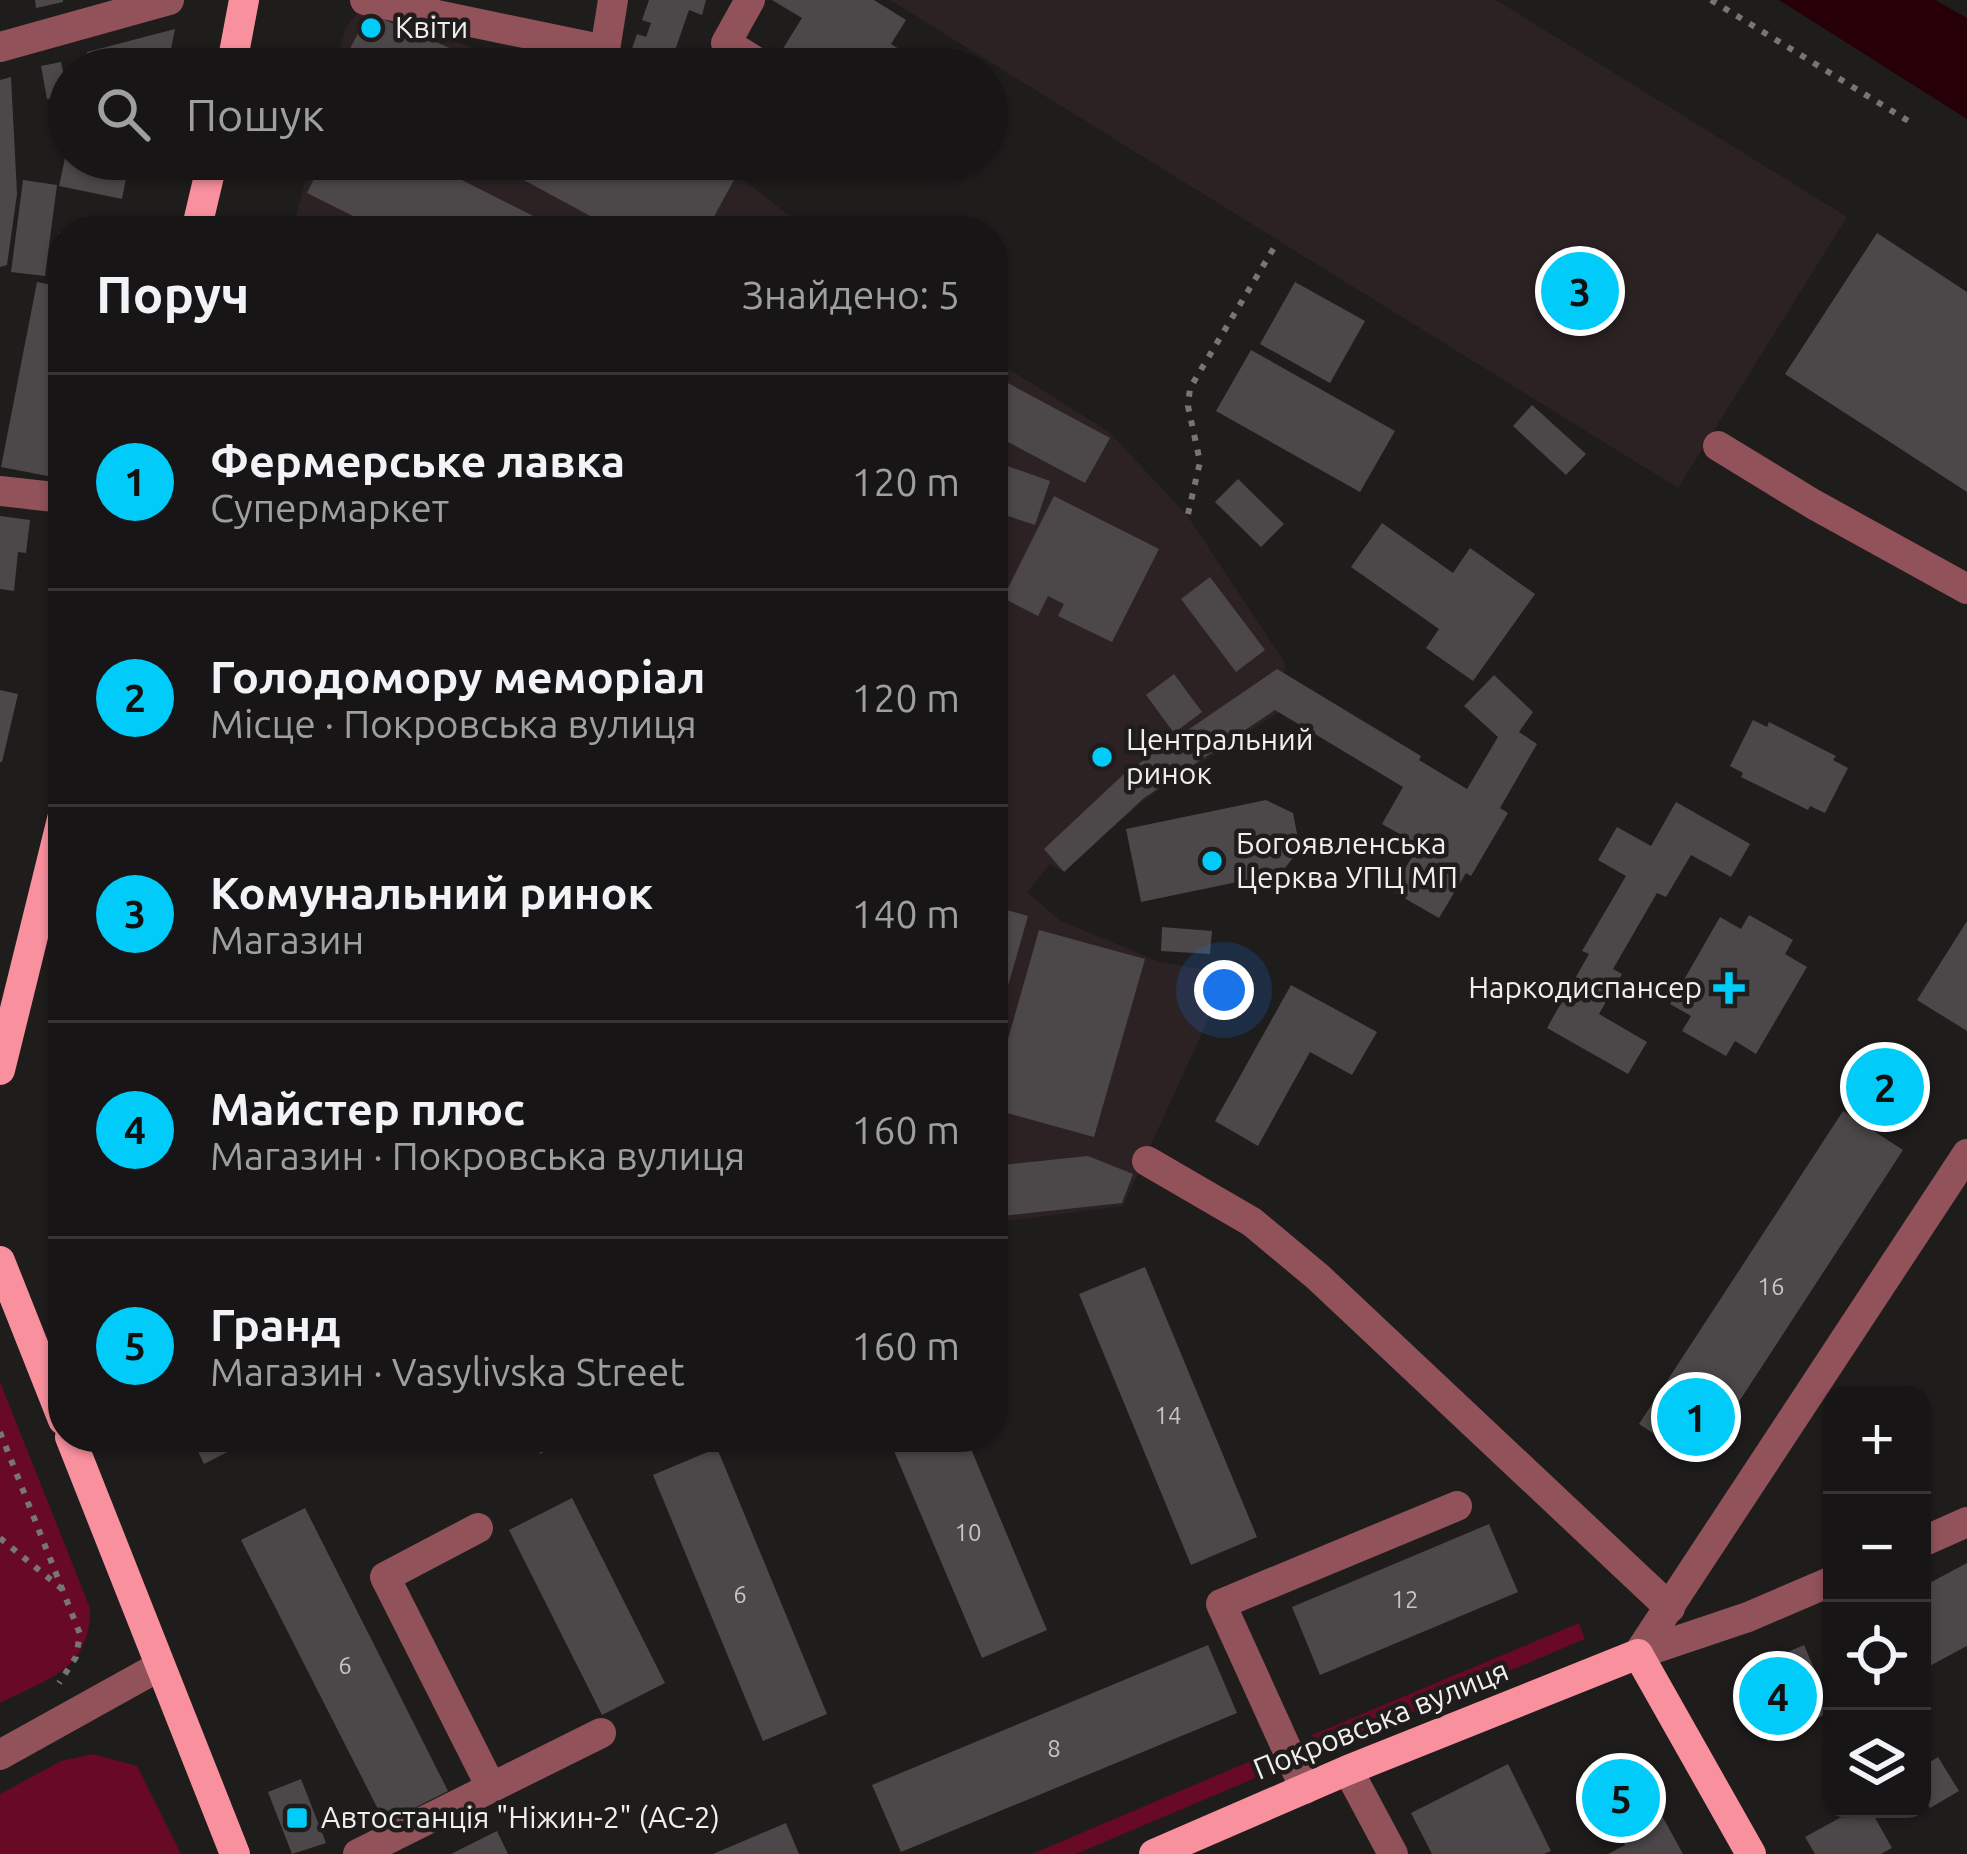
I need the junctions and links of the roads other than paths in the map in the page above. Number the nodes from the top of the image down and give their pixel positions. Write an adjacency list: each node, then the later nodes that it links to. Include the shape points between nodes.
1 (170, 0): 6 (street)
2 (244, 0): 7 (main road)
3 (365, 0): 8 (street)
4 (613, 0): 9 (street)
5 (750, 0): 10 (street, via 726,43)
6 (0, 47)
7 (235, 48)
8 (594, 48)
9 (604, 48)
10 (734, 48)
11 (208, 180): 12 (main road)
12 (200, 216)
13 (1718, 446): 16 (street)
14 (0, 490): 15 (street)
15 (48, 496)
16 (1967, 589)
17 (48, 876): 18 (main road)
18 (0, 1070)
19 (1967, 1154): 29 (street)
20 (1147, 1161): 29 (street, via 1252,1222 1318,1277)
21 (0, 1261): 22 (main road)
22 (48, 1382)
23 (76, 1452): 31 (main road)
24 (1457, 1506): 36 (street, via 1221,1604)
25 (478, 1528): 35 (street, via 385,1577)
26 (1964, 1528): 27 (street)
27 (1931, 1539)
28 (1823, 1585): 30 (street, Покровська вулиця)
29 (1670, 1608): 30 (street)
30 (1637, 1654): 34 (main road, Покровська вулиця); 41 (main road)
31 (160, 1666): 33 (street); 37 (main road)
32 (601, 1733): 35 (street)
33 (0, 1755)
34 (1348, 1770): 36 (main road, Покровська вулиця); 40 (street)
35 (491, 1787): 38 (street)
36 (1304, 1789): 39 (main road, Покровська вулиця)
37 (235, 1854)
38 (358, 1854)
39 (1154, 1854)
40 (1393, 1854)
41 (1751, 1854)

